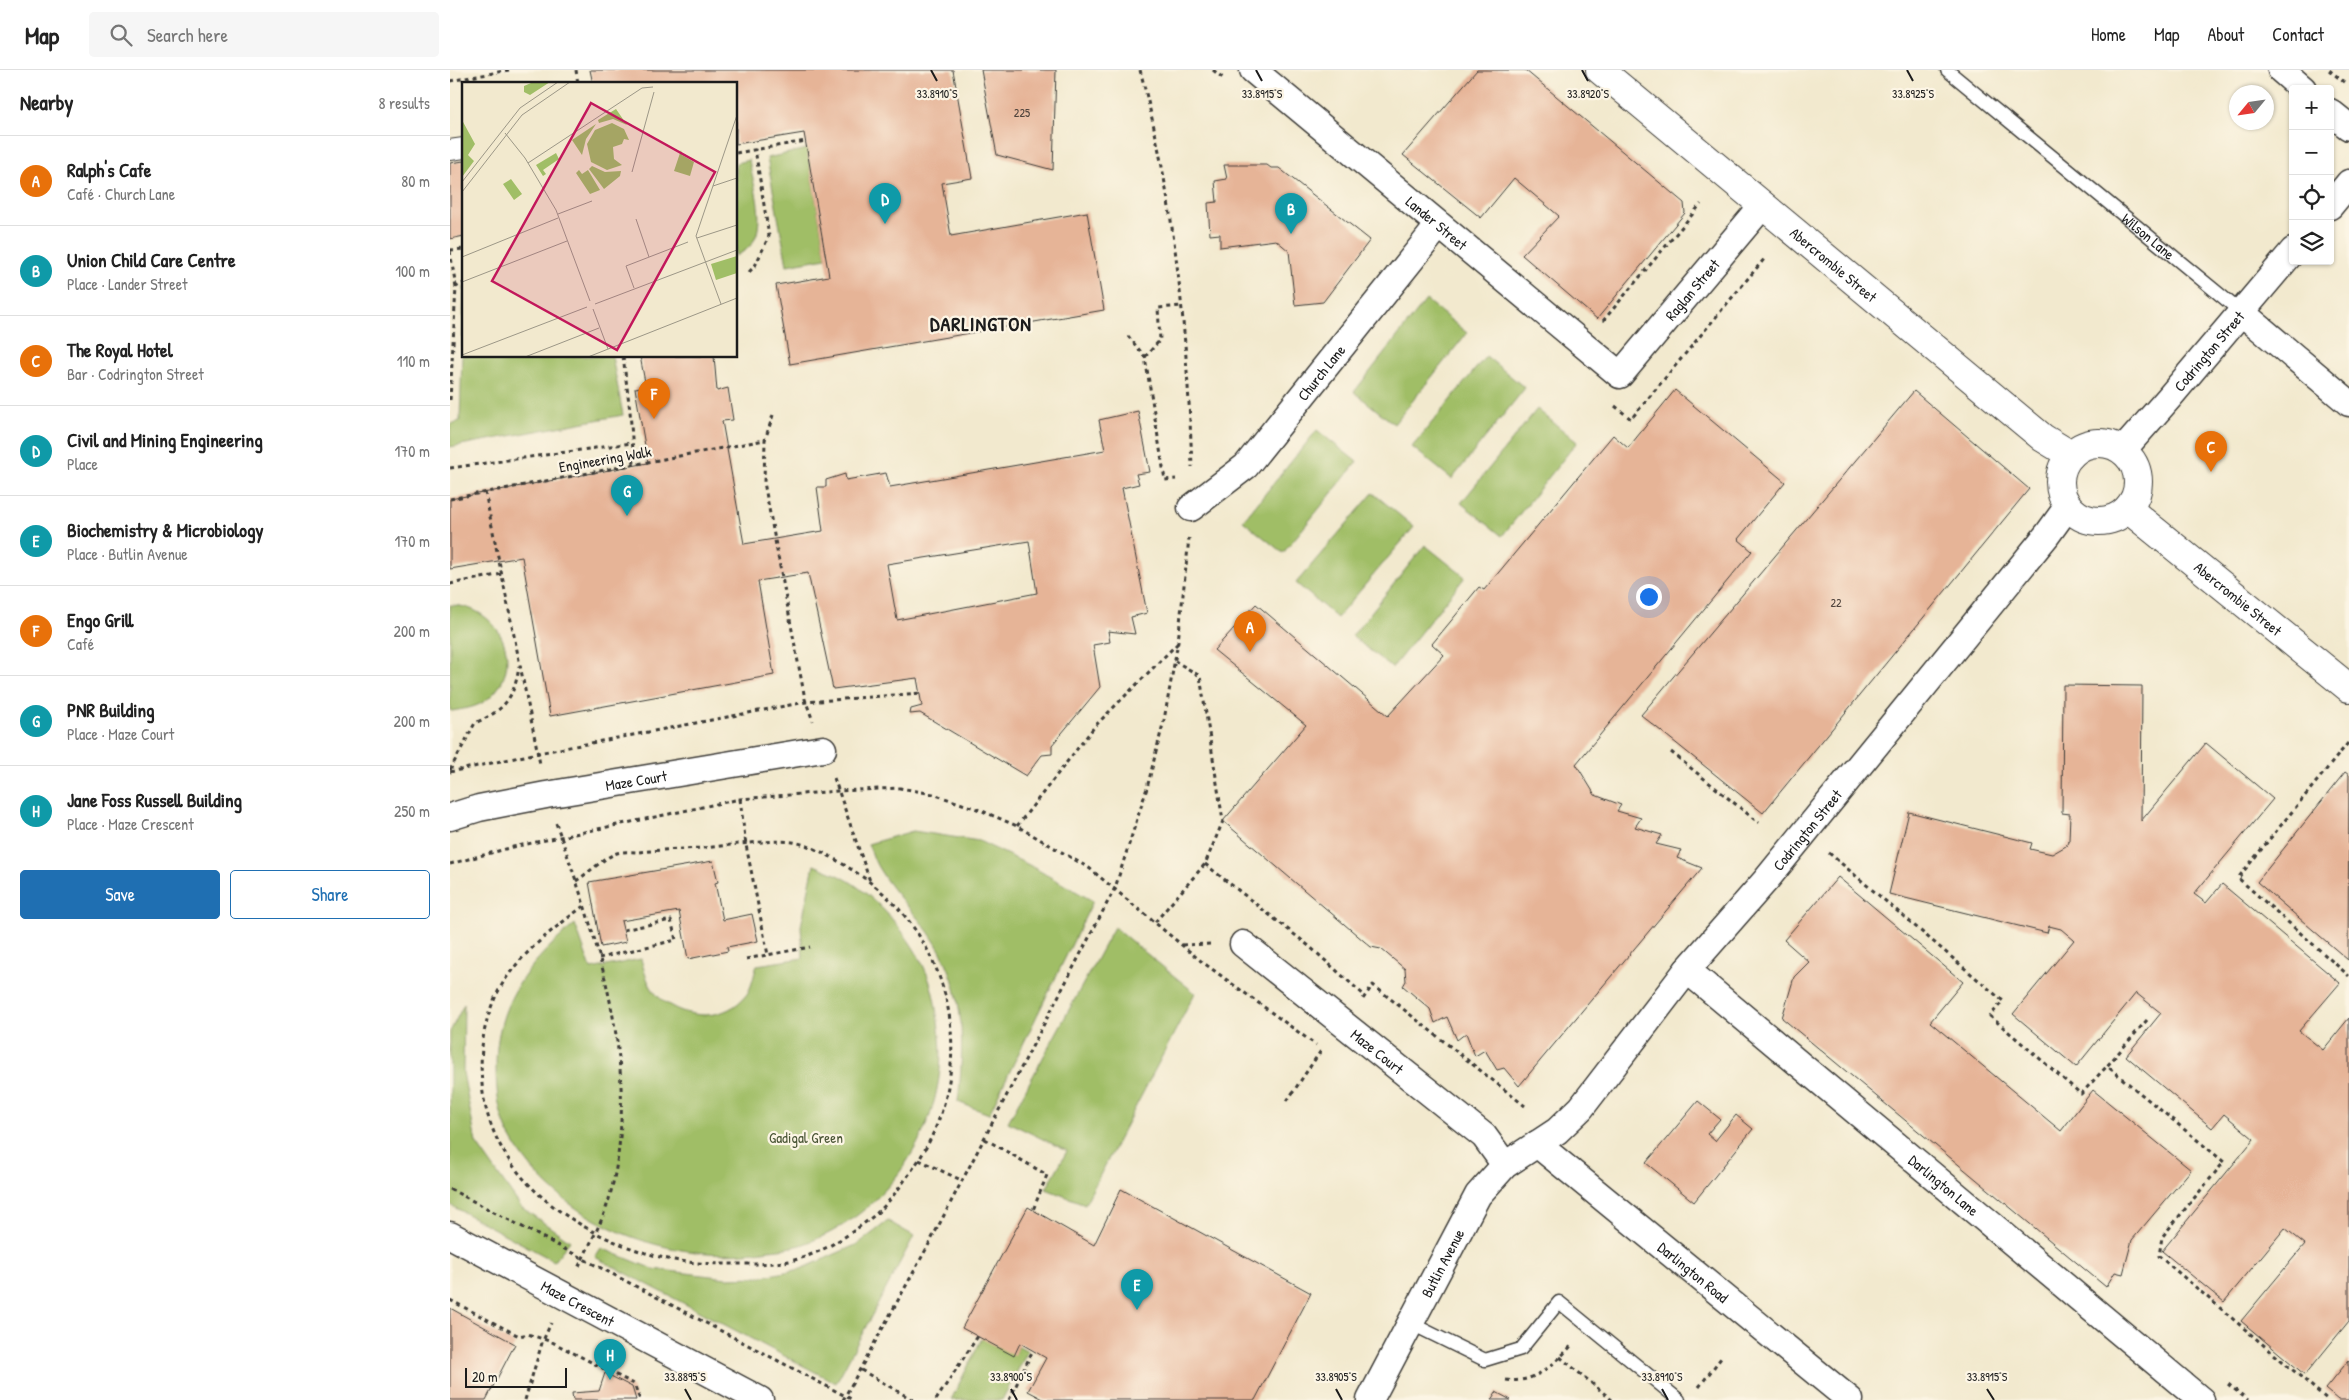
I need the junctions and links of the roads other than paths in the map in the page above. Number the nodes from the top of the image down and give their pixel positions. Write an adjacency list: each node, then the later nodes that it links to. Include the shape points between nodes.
1 (1253, 70): 11 (street, Lander Street)
2 (1600, 70): 10 (street, Abercrombie Street)
3 (1948, 70): 13 (lane, Wilson Lane)
4 (2281, 70): 5 (street)
5 (2298, 85)
6 (2334, 115): 7 (street)
7 (2349, 127)
8 (2349, 183): 9 (street)
9 (2334, 201)
10 (1763, 205): 14 (street, Raglan Street); 17 (street, Abercrombie Street, via 2043,438)
11 (1439, 224): 14 (street, Lander Street); 19 (street, Church Lane, via 1246,466)
12 (2289, 256): 13 (street, Codrington Street)
13 (2241, 312): 15 (street, Wilson Lane); 16 (street, Codrington Street)
14 (1620, 375)
15 (2349, 403)
16 (2122, 450): 17 (street, via 2112,445 2090,444); 20 (street, via 2138,472 2137,492)
17 (2070, 455): 18 (street, via 2060,480)
18 (2068, 506): 20 (street, via 2086,520 2098,521 2120,516); 25 (street, Codrington Street, via 1766,880)
19 (1191, 508)
20 (2128, 509): 21 (street, Abercrombie Street)
21 (2349, 688)
22 (823, 749): 23 (street, Maze Court, via 546,795)
23 (450, 817)
24 (1243, 944): 27 (street, Maze Court, via 1484,1136)
25 (1687, 970): 26 (street, Codrington Street, via 1581,1108 1557,1131); 34 (street, Darlington Lane)
26 (1537, 1144): 27 (street, Butlin Avenue); 33 (street, Darlington Road)
27 (1505, 1165): 29 (street, Butlin Avenue, via 1468,1211)
28 (450, 1235): 30 (street, Maze Crescent)
29 (1410, 1323): 31 (street, Butlin Avenue); 32 (lane, via 1486,1360 1522,1349 1559,1302)
30 (760, 1400)
31 (1370, 1400)
32 (1679, 1400)
33 (1850, 1400)
34 (2201, 1400)

